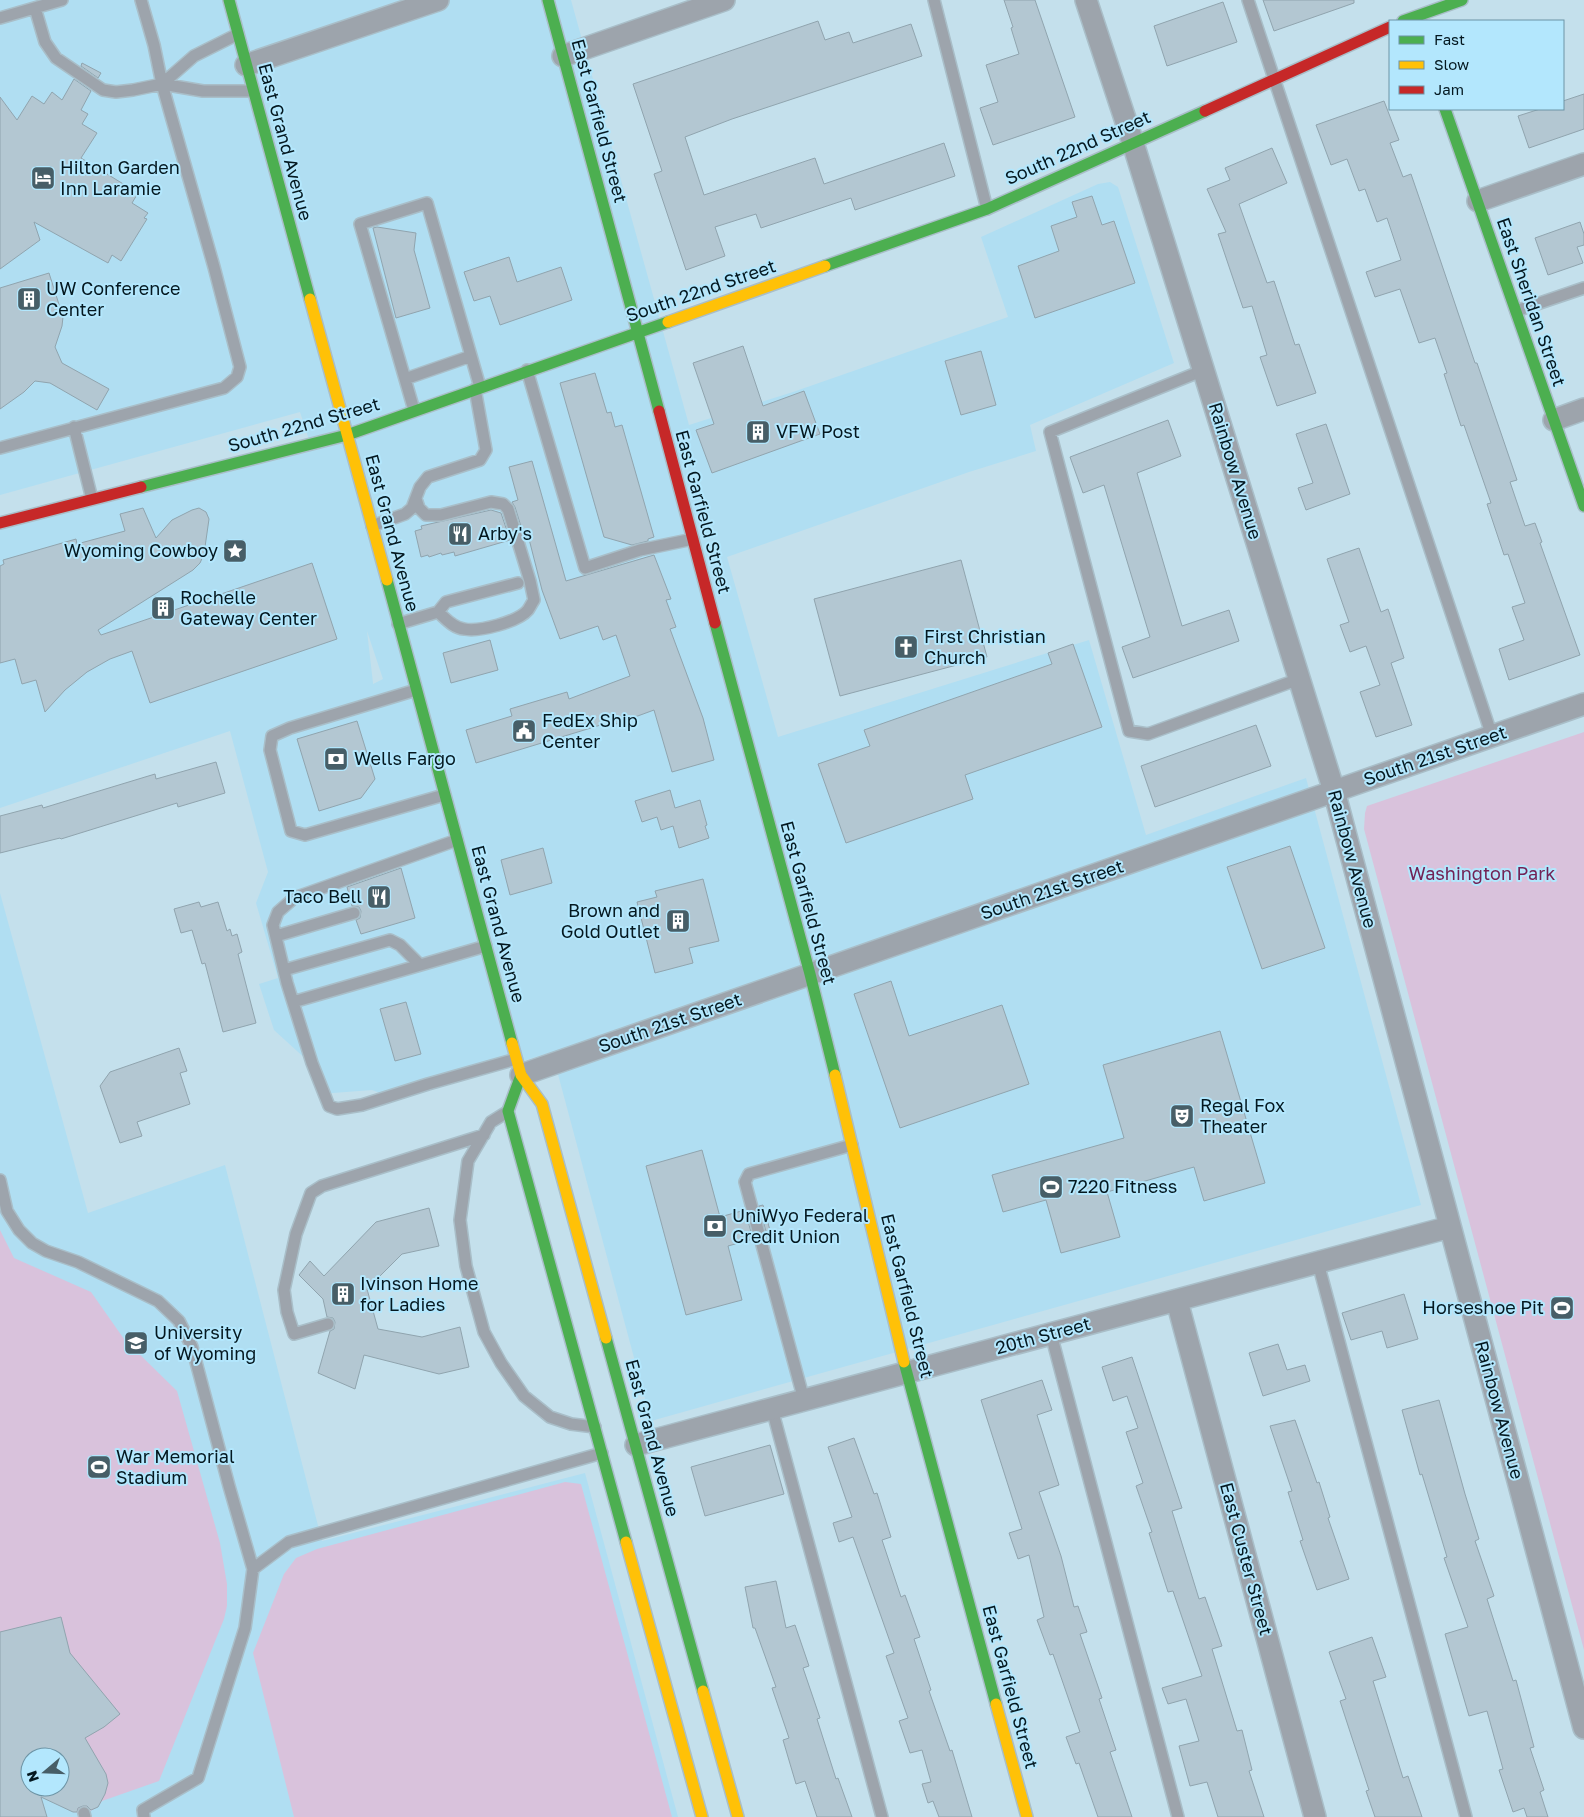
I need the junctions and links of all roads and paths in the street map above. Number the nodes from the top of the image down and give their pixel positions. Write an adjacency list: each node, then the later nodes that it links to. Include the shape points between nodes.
1 (62, 0): 11 (lane)
2 (141, 0): 19 (lane)
3 (229, 0): 15 (street, East Grand Avenue)
4 (438, 0): 17 (street)
5 (548, 0): 16 (street, East Garfield Street)
6 (724, 0): 16 (street)
7 (934, 0): 25 (lane)
8 (1086, 0): 22 (street, Rainbow Avenue)
9 (1248, 0): 18 (lane)
10 (1462, 0): 12 (street)
11 (35, 8): 13 (lane); 19 (lane, via 45,42 56,58 103,90 116,92)
12 (1410, 17)
13 (0, 18)
14 (1389, 27): 18 (street, South 22nd Street)
15 (238, 34): 17 (street, East Grand Avenue); 19 (lane, via 194,56)
16 (563, 56): 28 (street, East Garfield Street)
17 (246, 65): 20 (street, East Grand Avenue)
18 (1274, 79): 22 (street, South 22nd Street); 52 (lane)
19 (162, 84): 20 (lane, via 203,91); 37 (lane, via 214,266 240,367 238,377 224,388)
20 (253, 92): 38 (street, East Grand Avenue)
21 (1445, 110): 24 (street, East Sheridan Street)
22 (1133, 143): 25 (street, South 22nd Street); 31 (street, Rainbow Avenue)
23 (1584, 164): 24 (street)
24 (1478, 201): 27 (street, East Sheridan Street)
25 (987, 209): 28 (street, South 22nd Street)
26 (1584, 288): 27 (lane)
27 (1516, 311): 36 (street, East Sheridan Street)
28 (637, 332): 30 (street, South 22nd Street); 45 (street, East Garfield Street)
29 (471, 356): 32 (lane); 32 (lane, via 427,203 360,224); 33 (lane)
30 (528, 370): 33 (street, South 22nd Street); 45 (lane, via 585,568 640,550)
31 (1204, 370): 49 (street, Rainbow Avenue); 49 (lane, via 1050,432 1130,731 1148,734)
32 (405, 379): 35 (lane)
33 (478, 388): 35 (street, South 22nd Street); 41 (lane, via 486,450 480,460 428,477)
34 (1584, 409): 36 (street)
35 (414, 410): 38 (street, South 22nd Street)
36 (1554, 420): 42 (street, East Sheridan Street)
37 (74, 427): 39 (lane); 40 (lane)
38 (347, 434): 40 (street, South 22nd Street); 44 (street, East Grand Avenue)
39 (0, 448)
40 (92, 499): 43 (street, South 22nd Street)
41 (416, 499): 44 (lane, via 406,514); 47 (lane, via 426,516 491,502 503,504 508,509 534,600 516,619 484,628 463,630)
42 (1584, 506)
43 (0, 522)
44 (372, 526): 48 (street, East Grand Avenue)
45 (693, 540): 61 (street, East Garfield Street)
46 (518, 583): 47 (lane, via 446,602)
47 (438, 612): 48 (lane)
48 (398, 624): 50 (street, East Grand Avenue)
49 (1299, 679): 53 (street, Rainbow Avenue)
50 (416, 690): 54 (street, East Grand Avenue); 54 (lane, via 272,736 270,750 291,831 305,835)
51 (1584, 704): 52 (street, South 21st Street)
52 (1492, 736): 53 (street, South 21st Street)
53 (1334, 791): 61 (street, South 21st Street); 68 (street, Rainbow Avenue)
54 (444, 794): 55 (street, East Grand Avenue)
55 (456, 840): 57 (lane, via 294,898 278,912 273,925); 58 (street, East Grand Avenue)
56 (354, 913): 57 (lane)
57 (276, 936): 60 (lane)
58 (486, 946): 59 (lane); 63 (street, East Grand Avenue)
59 (420, 965): 60 (lane, via 400,945 390,940); 62 (lane)
60 (284, 970): 62 (lane)
61 (810, 974): 63 (street, South 21st Street); 66 (street, East Garfield Street)
62 (293, 1002): 63 (lane, via 329,1106 337,1109 362,1105 428,1084)
63 (518, 1067): 64 (street); 77 (street, East Grand Avenue, via 542,1104)
64 (508, 1111): 65 (lane, via 491,1122); 76 (street)
65 (484, 1135): 71 (lane, via 322,1186 311,1193 296,1234 284,1290 294,1334); 76 (lane, via 468,1161 460,1220 466,1266 484,1332 500,1363 524,1396 550,1417)
66 (852, 1145): 73 (street, East Garfield Street); 74 (lane, via 749,1174 744,1182)
67 (0, 1180): 79 (lane, via 7,1210 19,1230 32,1243 158,1301 179,1321 192,1347)
68 (1450, 1227): 69 (street, 20th Street); 80 (street, Rainbow Avenue)
69 (1318, 1263): 70 (street, 20th Street); 88 (lane)
70 (1177, 1300): 72 (street, 20th Street); 87 (street, East Custer Street)
71 (328, 1324)
72 (1051, 1334): 73 (street, 20th Street); 86 (lane)
73 (908, 1372): 74 (street, 20th Street); 85 (street, East Garfield Street)
74 (804, 1400): 75 (street, 20th Street)
75 (772, 1409): 77 (street, 20th Street); 84 (lane)
76 (595, 1427): 78 (street)
77 (636, 1445): 83 (street, East Grand Avenue)
78 (602, 1453): 79 (lane, via 289,1542); 82 (street)
79 (253, 1569): 81 (lane, via 244,1628 198,1778 143,1810)
80 (1584, 1728)
81 (144, 1817)
82 (702, 1817)
83 (738, 1817)
84 (882, 1817)
85 (1027, 1817)
86 (1178, 1817)
87 (1315, 1817)
88 (1466, 1817)

